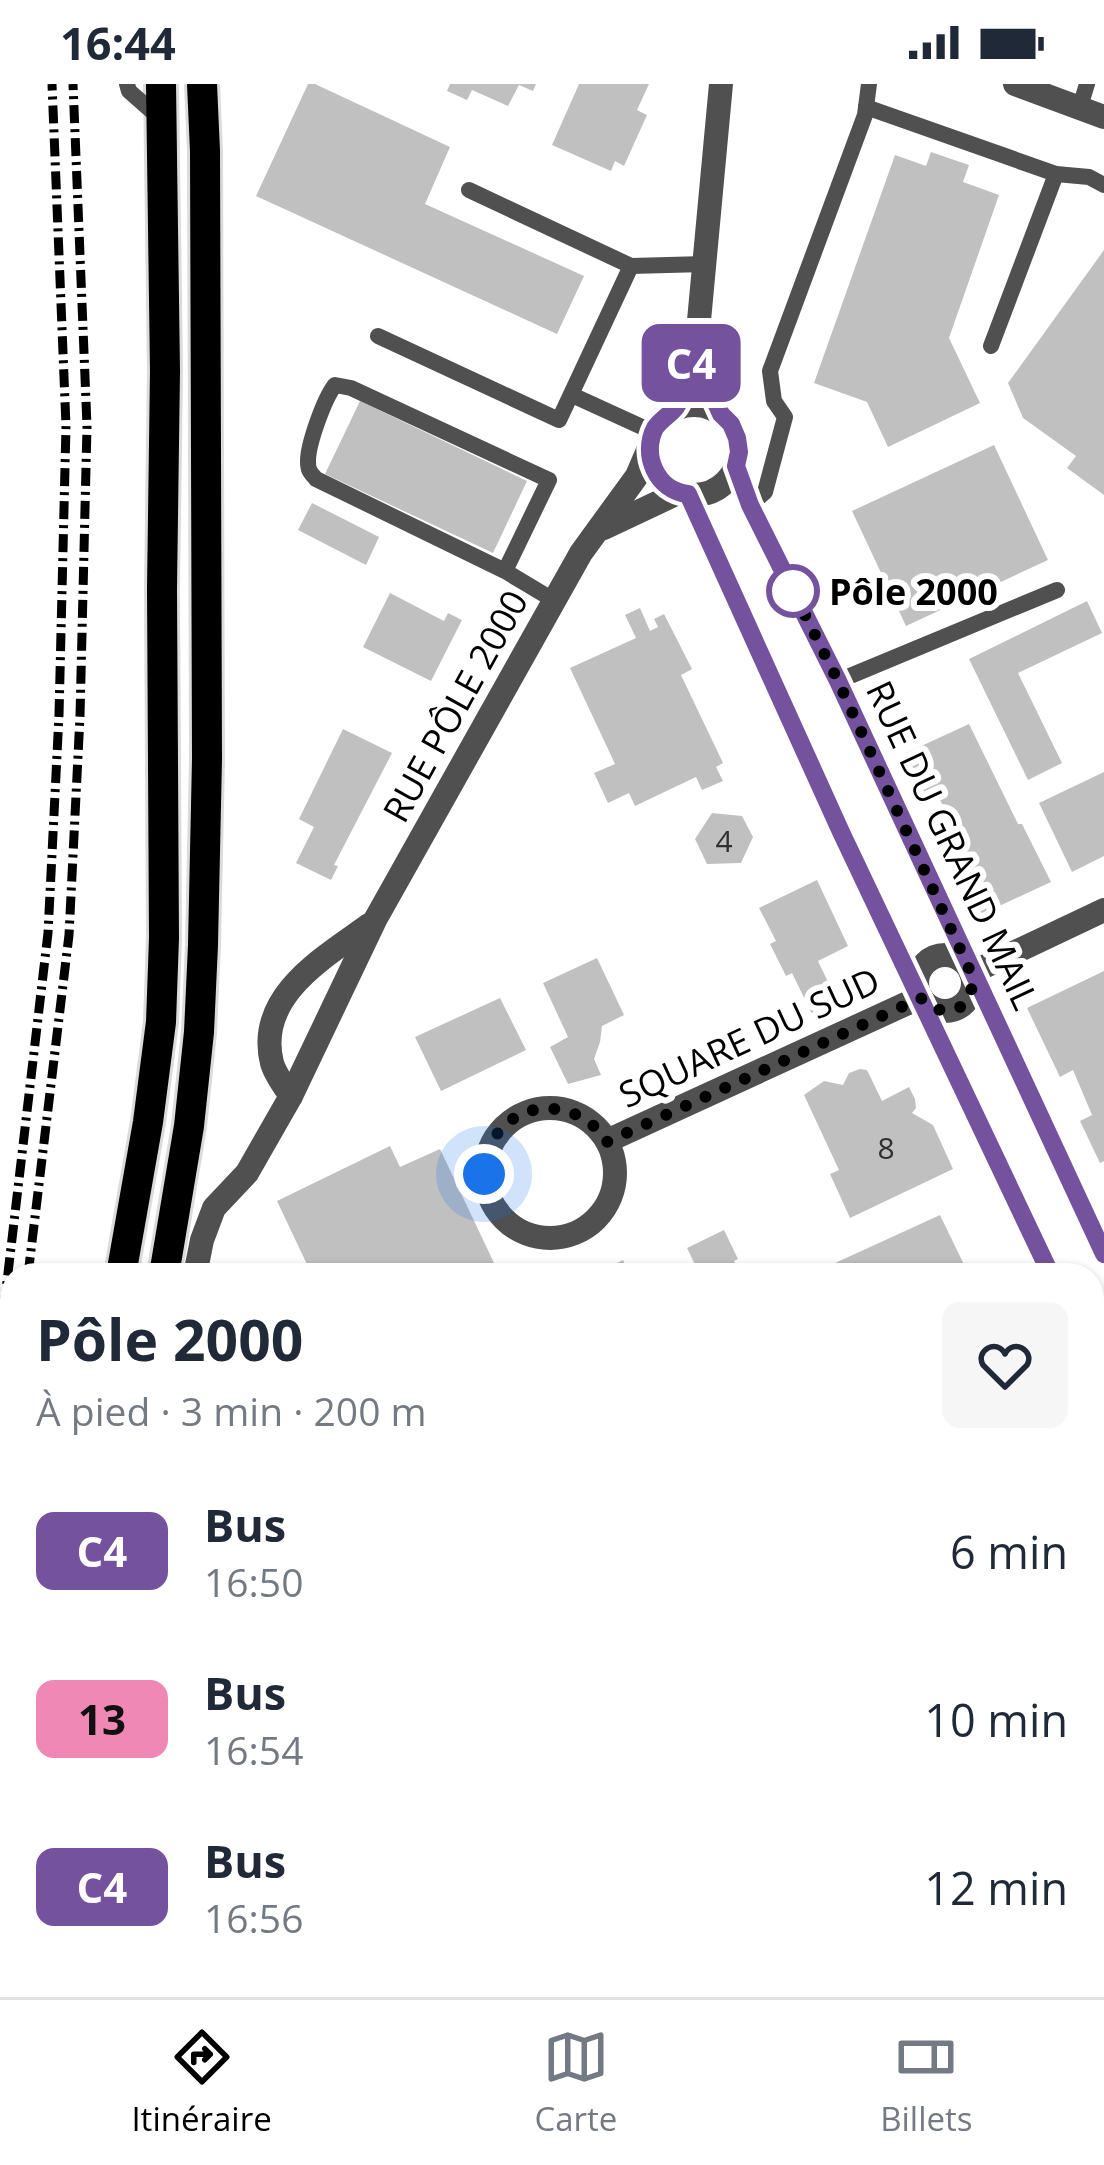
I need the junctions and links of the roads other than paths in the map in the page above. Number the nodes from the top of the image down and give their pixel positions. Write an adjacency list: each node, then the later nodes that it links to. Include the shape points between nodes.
1 (128, 84): 10 (lane)
2 (161, 84): 10 (main road)
3 (202, 84): 39 (main road, via 203,945 189,1126)
4 (721, 84): 14 (street)
5 (868, 84): 8 (lane)
6 (1015, 84): 7 (street)
7 (1084, 95): 9 (street)
8 (866, 107): 11 (lane); 25 (lane, via 770,371 785,417 765,492)
9 (1104, 117)
10 (163, 121): 38 (main road, via 161,1022)
11 (1056, 174): 12 (lane); 18 (lane)
12 (1104, 185)
13 (469, 190): 15 (lane)
14 (705, 264): 15 (lane); 17 (street)
15 (631, 266): 19 (lane)
16 (378, 336): 19 (lane, via 559,420)
17 (698, 342): 20 (street); 21 (street)
18 (991, 346)
19 (572, 394): 22 (lane)
20 (675, 410): 21 (street, via 706,406); 22 (street)
21 (721, 414): 23 (street, via 737,438)
22 (651, 440): 24 (street, via 659,478); 26 (street, RUE PÔLE 2000)
23 (736, 466): 24 (street, via 717,489); 25 (street, RUE DU GRAND MAIL)
24 (683, 494): 26 (street, RUE PÔLE 2000); 34 (street)
25 (750, 505): 30 (street, RUE DU GRAND MAIL)
26 (602, 529): 29 (street, RUE PÔLE 2000)
27 (505, 571): 27 (lane, via 316,479 308,459 335,386 549,480); 29 (lane)
28 (1057, 590): 30 (lane)
29 (555, 601): 32 (street, RUE PÔLE 2000)
30 (838, 681): 33 (street, RUE DU GRAND MAIL)
31 (1104, 910): 33 (street)
32 (375, 920): 35 (street, RUE PÔLE 2000); 35 (street, RUE PÔLE 2000, via 297,978 274,1018 272,1065)
33 (971, 973): 34 (street, via 968,1000 953,1010); 34 (street, via 951,956 933,958 917,980); 37 (street, RUE DU GRAND MAIL)
34 (921, 998): 36 (street, SQUARE DU SUD); 41 (street)
35 (291, 1096): 40 (street, RUE PÔLE 2000, via 248,1173 214,1208)
36 (607, 1142): 36 (street, SQUARE DU SUD, via 576,1113 522,1114 494,1138 487,1156 495,1209 542,1238 578,1232 614,1190)
37 (1104, 1254)
38 (123, 1263)
39 (166, 1263)
40 (197, 1263)
41 (1045, 1263)
42 (1104, 1801): 43 (lane)
43 (1104, 1814)

